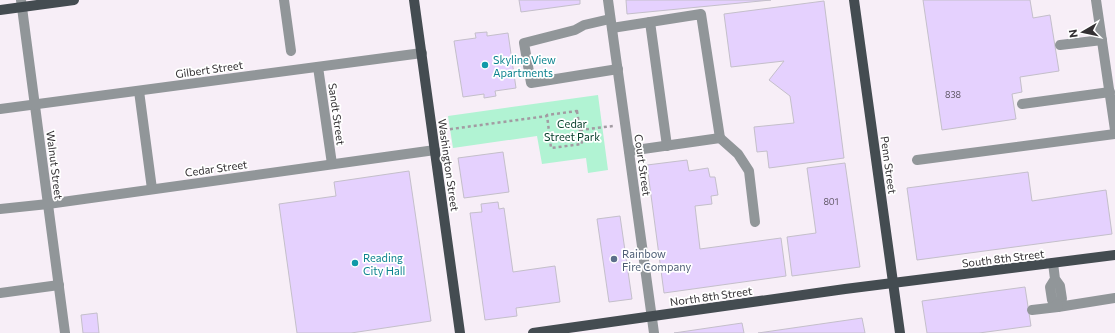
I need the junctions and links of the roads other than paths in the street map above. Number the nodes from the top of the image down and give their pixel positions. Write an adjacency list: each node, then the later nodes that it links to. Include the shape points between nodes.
1 (74, 0): 7 (main road)
2 (284, 0): 13 (street)
3 (414, 0): 14 (main road, Washington Street)
4 (608, 0): 10 (street, Court Street)
5 (854, 0): 36 (main road, Penn Street)
6 (1096, 0): 11 (street)
7 (21, 4): 8 (main road); 20 (street, Walnut Street)
8 (0, 10)
9 (650, 22): 10 (street); 24 (street, via 701,14); 25 (street)
10 (611, 23): 16 (street, Court Street); 16 (street, via 584,25 575,30 524,43 531,83)
11 (1102, 40): 12 (street); 18 (street)
12 (1060, 45)
13 (291, 51)
14 (422, 53): 15 (street, Gilbert Street); 26 (main road, Washington Street)
15 (318, 66): 17 (street, Gilbert Street); 29 (street, Sandt Street)
16 (618, 69): 27 (street, Court Street)
17 (138, 91): 20 (street, Gilbert Street); 30 (street)
18 (1110, 92): 19 (street); 22 (street)
19 (1022, 104)
20 (35, 105): 21 (street, Gilbert Street); 31 (street, Walnut Street)
21 (0, 108)
22 (1115, 130)
23 (1115, 134): 28 (street)
24 (720, 138): 25 (street); 33 (street, via 738,154 749,171)
25 (667, 146): 27 (street)
26 (435, 150): 29 (street, Cedar Street); 44 (main road, Washington Street)
27 (629, 151): 42 (street, Court Street)
28 (917, 160)
29 (332, 164): 30 (street, Cedar Street)
30 (152, 189): 31 (street, Cedar Street)
31 (48, 204): 32 (street, Cedar Street); 37 (street, Walnut Street)
32 (0, 209)
33 (755, 222)
34 (1115, 255): 35 (main road, South 8th Street)
35 (1053, 263): 36 (main road, South 8th Street); 40 (street, via 1055,279 1050,287 1052,300)
36 (894, 284): 42 (main road, North 8th Street); 47 (main road, Penn Street)
37 (59, 285): 38 (street); 43 (street, Walnut Street)
38 (0, 293)
39 (1115, 298): 40 (street)
40 (1057, 305): 41 (street)
41 (1032, 310)
42 (651, 317): 45 (main road, North 8th Street); 46 (street, Court Street)
43 (65, 333)
44 (460, 333)
45 (533, 333)
46 (654, 333)
47 (900, 333)

